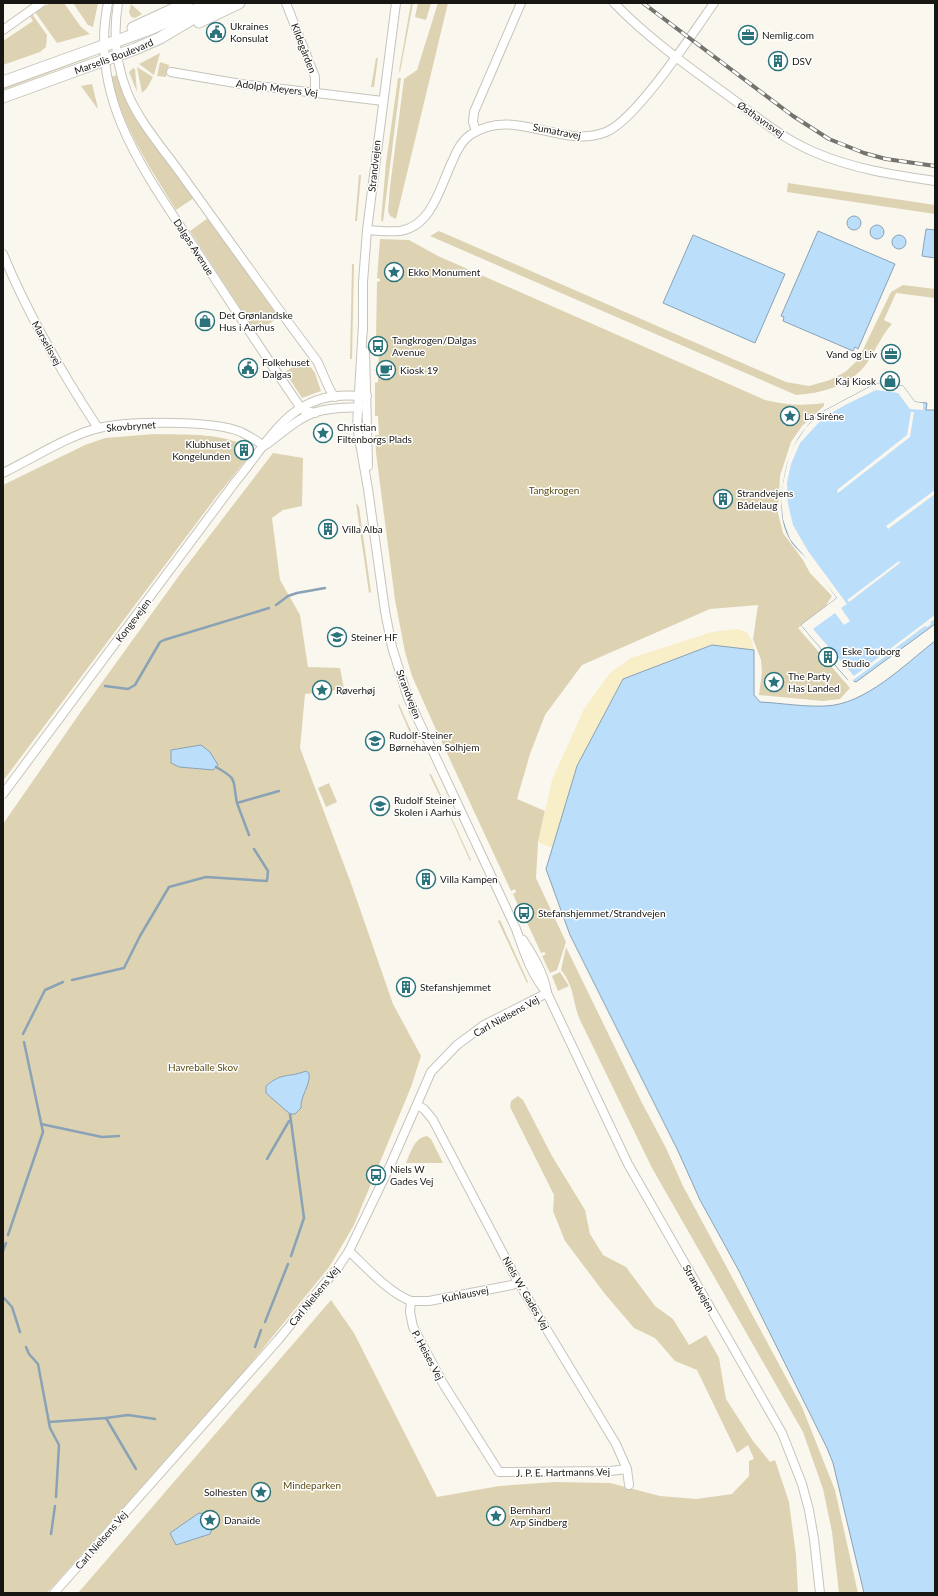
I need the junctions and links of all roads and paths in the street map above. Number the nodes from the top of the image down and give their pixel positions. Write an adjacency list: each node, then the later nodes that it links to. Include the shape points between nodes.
1 (41, 3): 13 (street)
2 (108, 3): 16 (street, Dalgas Avenue)
3 (118, 3): 14 (street)
4 (187, 3): 14 (main road)
5 (210, 3): 14 (main road, Marselis Boulevard)
6 (219, 3): 15 (main road, Marselis Boulevard)
7 (239, 3): 15 (main road)
8 (286, 3): 22 (street, Kildegården, via 315,77)
9 (521, 3): 25 (street, via 474,112 473,122)
10 (614, 3): 18 (street, Østhavnsvej)
11 (714, 3): 18 (street, Sumatravej)
12 (397, 5): 24 (street, Strandvejen)
13 (3, 30)
14 (116, 38): 16 (main road, Marselis Boulevard); 17 (street)
15 (160, 38): 17 (main road, Marselis Boulevard)
16 (104, 44): 19 (street, Dalgas Avenue); 21 (main road, Marselis Boulevard)
17 (118, 56): 19 (main road, Marselis Boulevard); 30 (street, via 127,93 139,114 317,361 330,392)
18 (675, 56): 25 (street, Sumatravej, via 638,105 620,124 607,132 594,136 575,136 506,123); 26 (street, Østhavnsvej, via 778,132 813,152 856,168)
19 (105, 61): 23 (main road, Marselis Boulevard); 34 (street, Dalgas Avenue, via 115,109 135,155)
20 (171, 72): 22 (street, Adolph Meyers Vej)
21 (3, 82)
22 (315, 93): 24 (street, Adolph Meyers Vej)
23 (3, 97)
24 (383, 101): 27 (street, Strandvejen)
25 (476, 131): 27 (street, Sumatravej, via 461,145 431,209 419,224 402,231)
26 (935, 181)
27 (367, 230): 29 (street, Strandvejen)
28 (3, 254): 37 (street, Marselisvej, via 25,303 50,349)
29 (363, 325): 31 (street, Strandvejen); 32 (street, Strandvejen)
30 (335, 396): 31 (street); 34 (street)
31 (358, 396): 32 (street); 35 (street, Strandvejen)
32 (367, 396): 33 (street, Strandvejen)
33 (367, 407): 35 (street); 40 (street, Strandvejen)
34 (301, 408): 36 (street); 38 (street, via 283,421)
35 (357, 408): 36 (street, via 332,408); 40 (street, Strandvejen, via 357,426)
36 (315, 412): 38 (street)
37 (98, 428): 38 (street, Skovbrynet, via 151,424 203,425 240,432); 39 (street, Skovbrynet)
38 (264, 446): 41 (street, Kongevejen)
39 (3, 473)
40 (368, 489): 42 (street, Strandvejen, via 387,623 406,690 516,929 525,956 537,981)
41 (3, 794)
42 (547, 993): 43 (street, Carl Nielsens Vej, via 484,1025 457,1045 431,1072); 50 (street, Strandvejen, via 628,1164 782,1433 802,1484)
43 (417, 1105): 44 (street, Carl Nielsens Vej); 45 (street, Niels W. Gades Vej, via 434,1120)
44 (349, 1252): 46 (street, via 393,1291); 51 (street, Carl Nielsens Vej, via 278,1340)
45 (518, 1282): 46 (street, Kuhlausvej, via 428,1302); 47 (street, Niels W. Gades Vej, via 616,1444)
46 (411, 1301): 48 (street, P. Heises Vej, via 413,1327 444,1385)
47 (627, 1469): 48 (street, J. P. E. Hartmanns Vej); 49 (street, Niels W. Gades Vej)
48 (499, 1472)
49 (629, 1485)
50 (817, 1560): 52 (street); 53 (street, Strandvejen)
51 (54, 1593)
52 (816, 1593)
53 (820, 1593)

